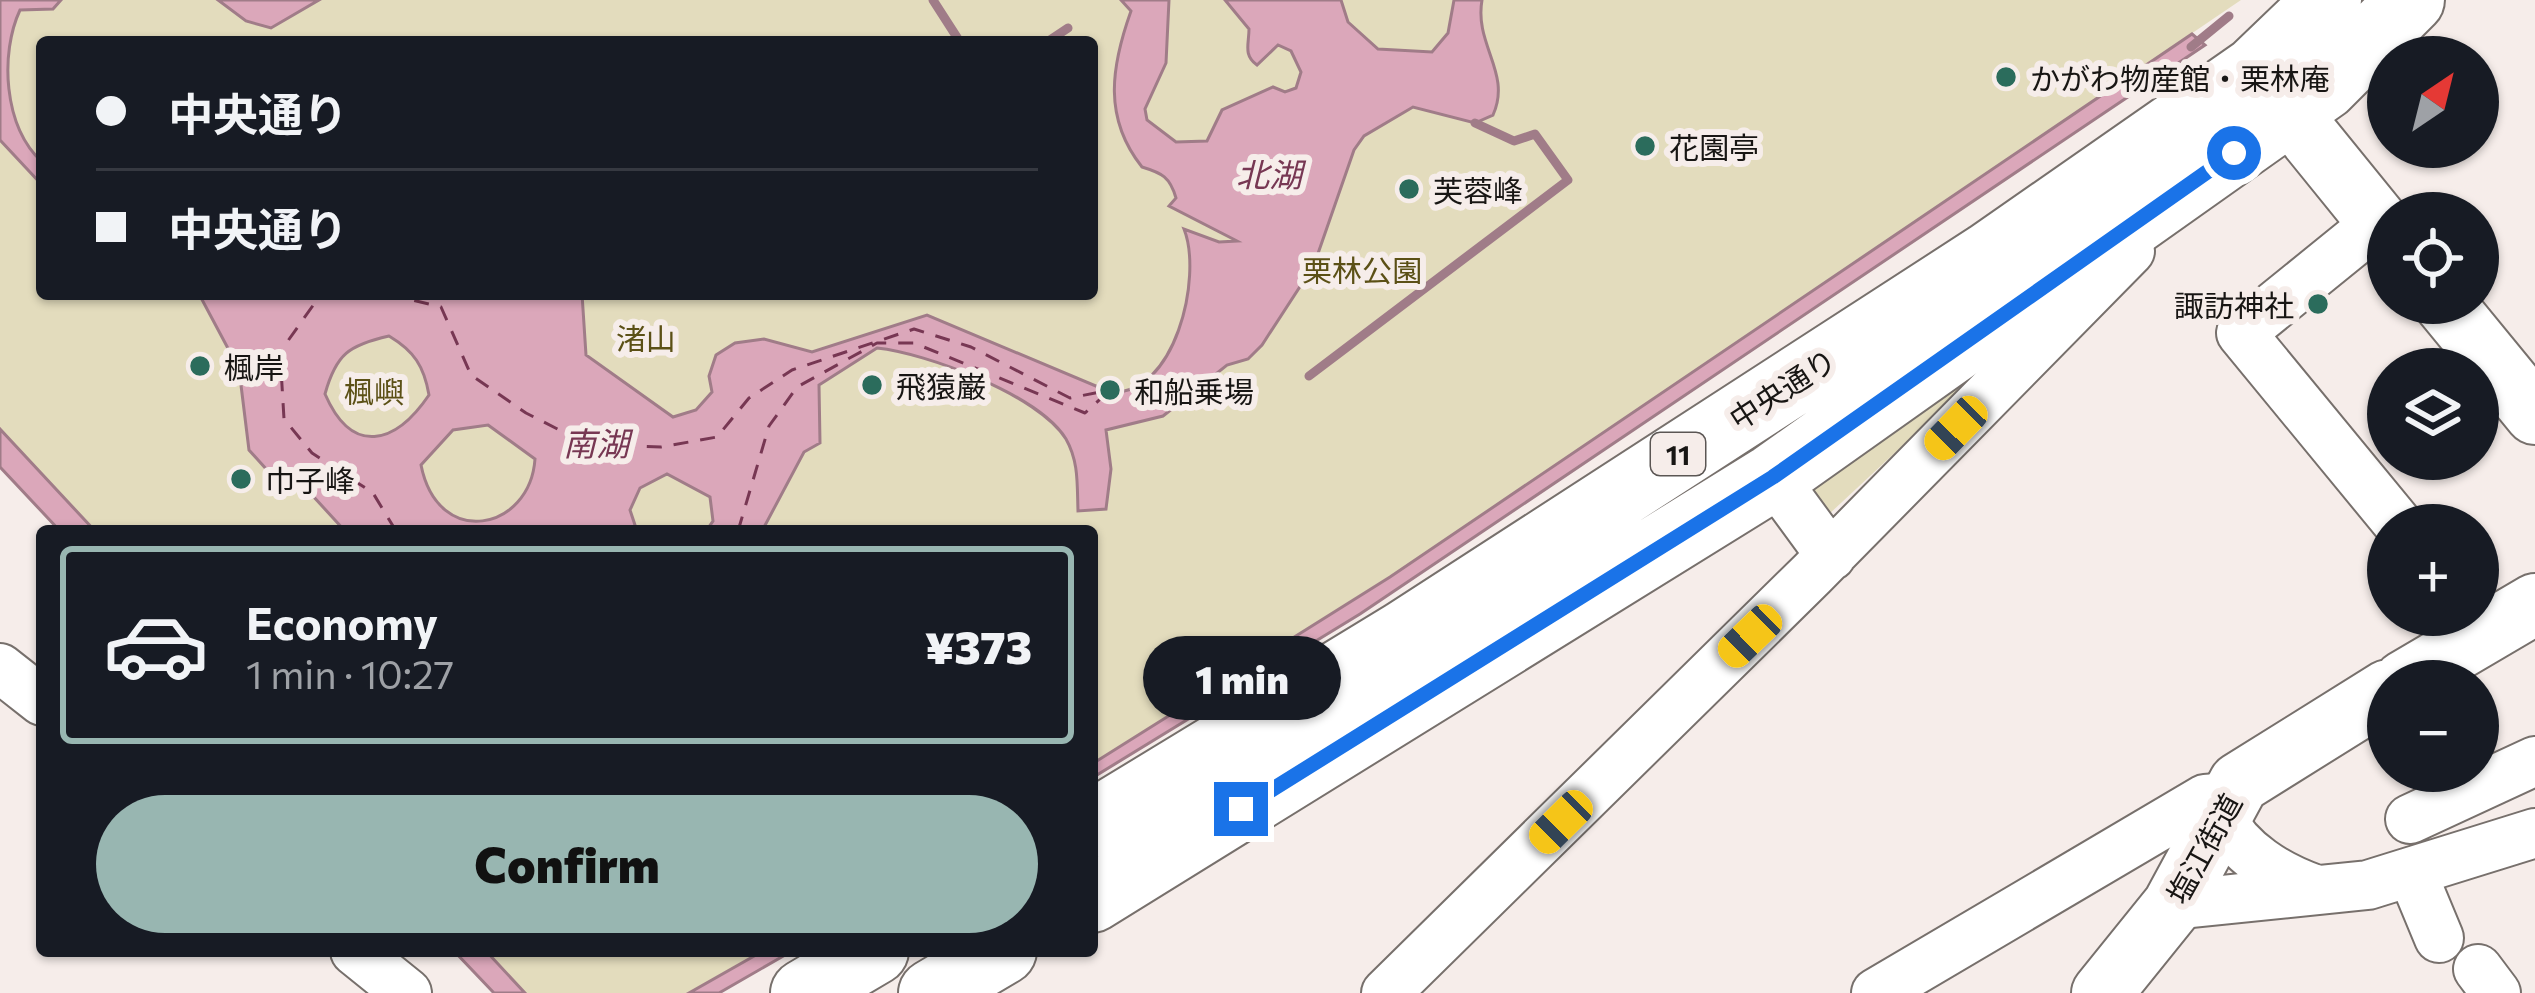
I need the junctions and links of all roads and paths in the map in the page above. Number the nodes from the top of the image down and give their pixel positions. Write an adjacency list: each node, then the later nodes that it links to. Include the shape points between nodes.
1 (2328, 0): 3 (highway, 中央通り / 11)
2 (2411, 0): 3 (highway, 中央通り / 11, via 2325,86)
3 (2272, 92): 4 (highway, 中央通り / 11); 5 (main road); 20 (highway, 中央通り / 11, via 1988,256 1404,634)
4 (2206, 173): 9 (highway, 中央通り / 11); 11 (street)
5 (2367, 208)
6 (2367, 240): 10 (street, via 2241,333)
7 (2461, 324): 8 (main road)
8 (2535, 413)
9 (1773, 477): 11 (street); 24 (highway, 中央通り / 11)
10 (2381, 504)
11 (1831, 556): 33 (street)
12 (2535, 604): 13 (main road)
13 (2440, 660)
14 (0, 668): 15 (street)
15 (36, 696)
16 (2367, 703): 18 (main road, 塩江街道, via 2253,771)
17 (2535, 761): 19 (street)
18 (2225, 806): 23 (street, via 2229,835 2283,879); 25 (main road, 塩江街道); 34 (street, via 2205,799)
19 (2410, 819)
20 (1098, 820)
21 (2535, 833): 22 (street)
22 (2412, 873): 23 (street); 26 (street)
23 (2317, 890): 25 (street)
24 (1098, 895)
25 (2173, 905): 35 (main road, 塩江街道)
26 (2440, 938)
27 (362, 957): 30 (street)
28 (865, 957): 31 (highway)
29 (993, 957): 32 (highway)
30 (407, 993)
31 (804, 993)
32 (932, 993)
33 (1386, 993)
34 (1876, 993)
35 (2102, 993)

